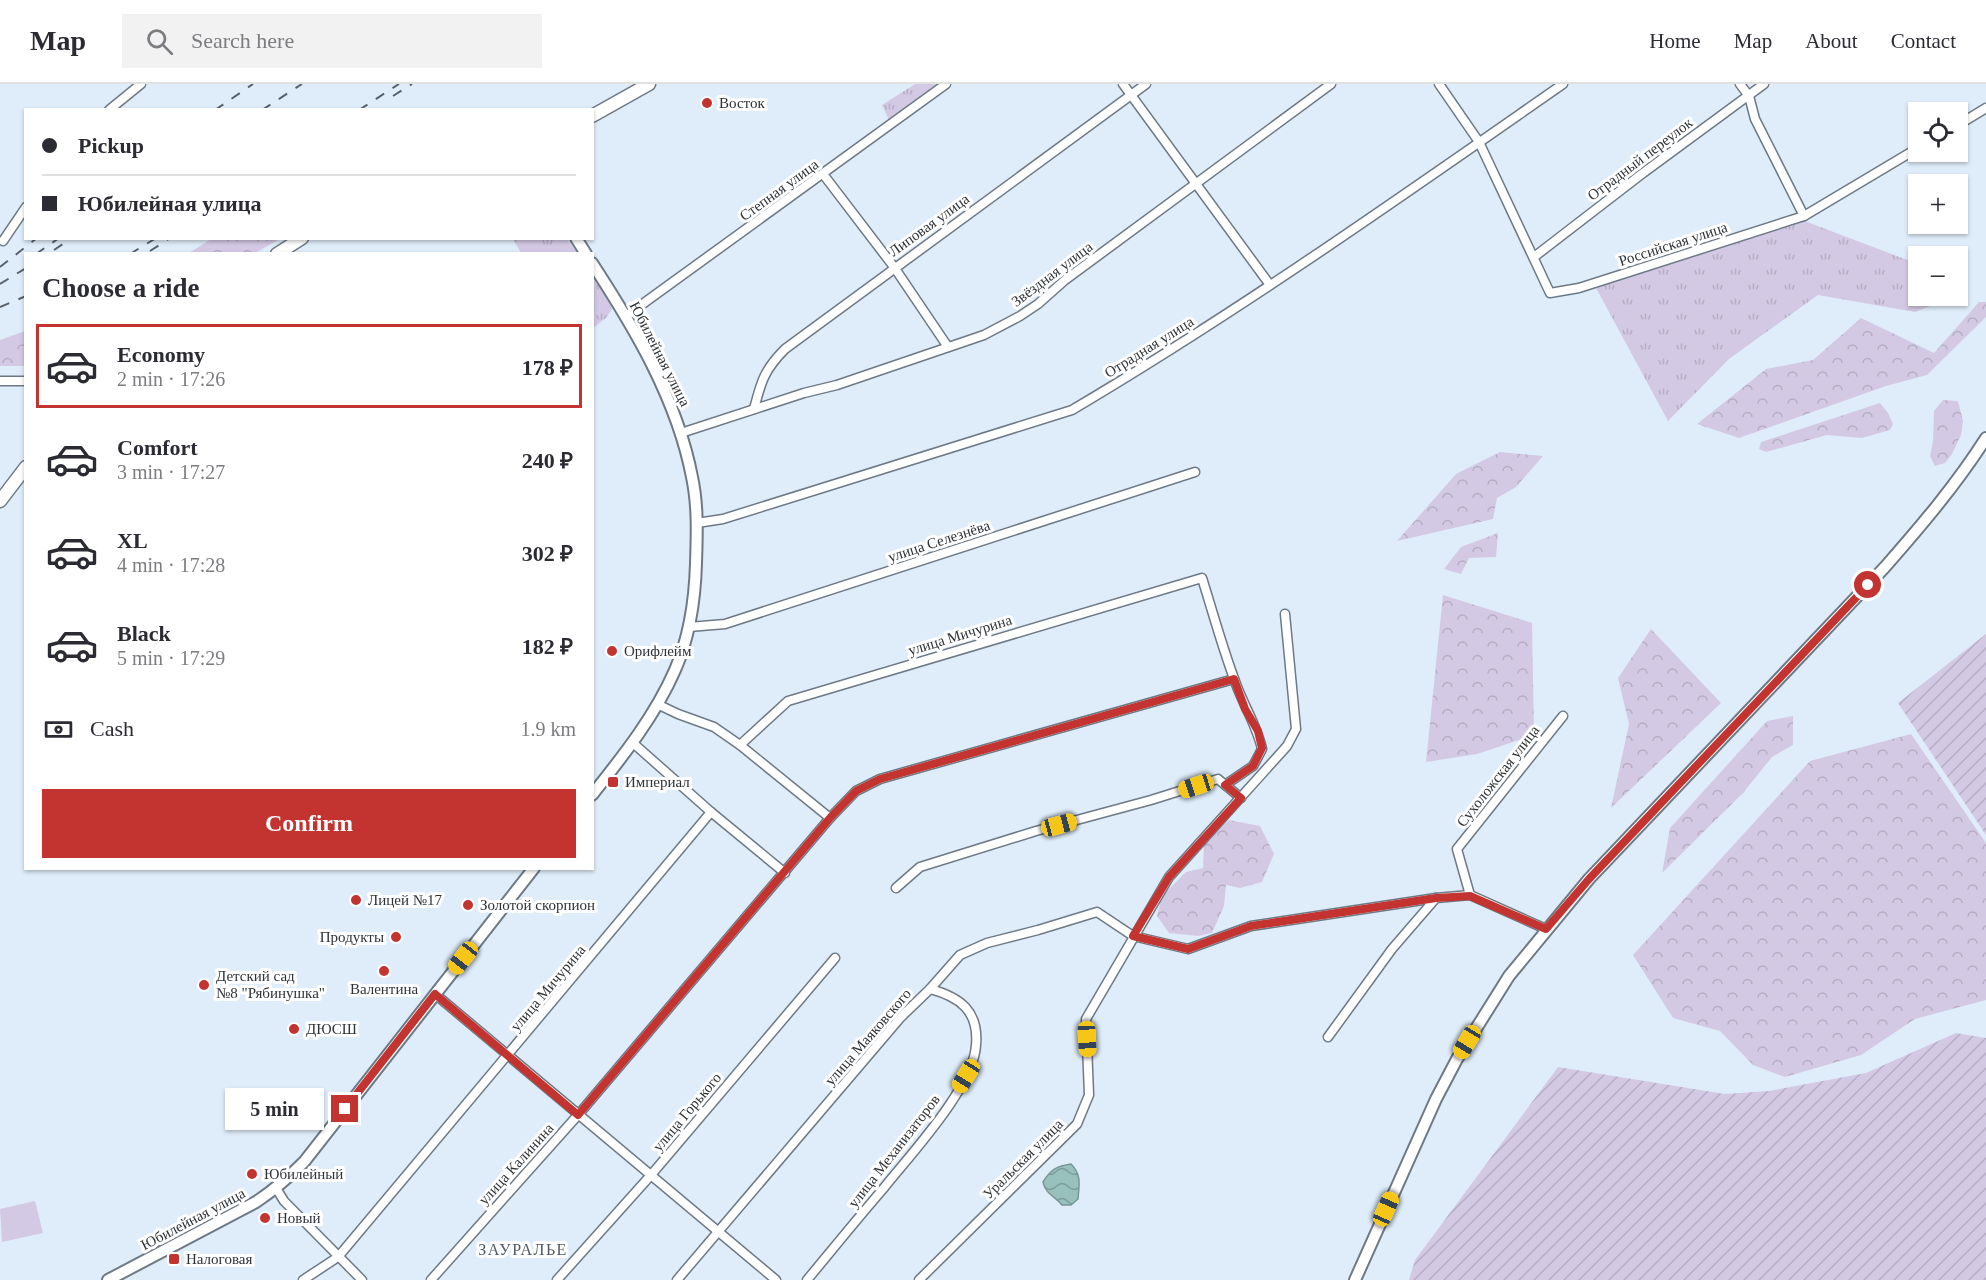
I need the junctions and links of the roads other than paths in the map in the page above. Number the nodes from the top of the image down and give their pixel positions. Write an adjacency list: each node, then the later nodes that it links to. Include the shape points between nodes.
1 (141, 84): 13 (street)
2 (649, 84): 15 (main road)
3 (946, 84): 19 (street, Степная улица)
4 (1123, 84): 11 (street)
5 (1146, 84): 11 (street, Липовая улица)
6 (1332, 84): 20 (street, Звёздная улица)
7 (1439, 84): 17 (street)
8 (1563, 84): 17 (street, Отрадная улица)
9 (1740, 84): 12 (street)
10 (1764, 84): 12 (street, Отрадный переулок)
11 (1131, 95): 20 (street); 28 (street, Липовая улица)
12 (1749, 96): 22 (street, via 1755,119); 26 (street, Отрадный переулок)
13 (111, 108)
14 (1986, 108): 16 (street)
15 (594, 115)
16 (1968, 119)
17 (1479, 142): 26 (street); 29 (street, Отрадная улица)
18 (1908, 154): 22 (street, Российская улица)
19 (823, 174): 28 (street); 30 (street, Степная улица)
20 (1197, 184): 29 (street); 31 (street, Звёздная улица, via 1020,316 984,335)
21 (24, 210): 24 (street)
22 (1804, 216): 26 (street, Российская улица, via 1579,288 1550,293)
23 (299, 240): 25 (main road)
24 (3, 242)
25 (280, 252)
26 (1534, 257)
27 (594, 266): 30 (street, Юбилейная улица)
28 (894, 267): 31 (street); 34 (street, Липовая улица, via 784,349 770,364)
29 (1270, 285): 40 (street, Отрадная улица, via 1072,410 723,519)
30 (626, 316): 35 (street, Юбилейная улица, via 667,394)
31 (948, 347): 34 (street, Звёздная улица)
32 (0, 381): 33 (street)
33 (24, 381)
34 (754, 409): 35 (street, Звёздная улица)
35 (681, 433): 40 (street, Юбилейная улица, via 692,477)
36 (1986, 438): 58 (street, via 1932,514 1885,567)
37 (24, 470): 39 (main road)
38 (1195, 472): 42 (street, улица Селезнёва, via 725,624)
39 (0, 501)
40 (697, 523): 42 (street, Юбилейная улица)
41 (1285, 614): 50 (street, Уральская улица, via 1296,729 1287,746)
42 (689, 627): 44 (street, Юбилейная улица, via 676,669)
43 (1234, 679): 47 (street, улица Мичурина, via 1202,578 788,701); 48 (street, via 1262,748 1253,766); 52 (street, улица Калинина, via 880,779 856,791)
44 (657, 704): 46 (street, Юбилейная улица); 47 (street, via 714,727)
45 (1563, 716): 56 (street, Сухоложская улица, via 1457,849)
46 (633, 744): 49 (street, Юбилейная улица); 51 (street)
47 (740, 745): 52 (street)
48 (1225, 785): 50 (street); 55 (street, via 1218,779 964,853 920,867)
49 (594, 793)
50 (1241, 798): 59 (street, Уральская улица, via 1169,877)
51 (711, 812): 54 (street); 64 (street, улица Мичурина)
52 (830, 818): 54 (street, улица Калинина)
53 (532, 870): 62 (street, Юбилейная улица)
54 (785, 873): 65 (street, улица Калинина)
55 (896, 888)
56 (1470, 896): 57 (street); 58 (street)
57 (1436, 898): 59 (street, via 1251,926 1188,949); 63 (street, via 1392,949)
58 (1546, 929): 80 (street, via 1509,976 1457,1059)
59 (1133, 936): 61 (street, улица Маяковского, via 1097,912 987,943 960,955); 79 (street, Уральская улица, via 1086,1019 1089,1095 1077,1124)
60 (835, 958): 66 (street, улица Горького)
61 (930, 989): 68 (street, улица Маяковского, via 901,1017); 78 (street, улица Механизаторов, via 956,998 967,1007 975,1026 977,1047 966,1076 938,1122)
62 (435, 994): 64 (street); 67 (street, Юбилейная улица, via 304,1162)
63 (1328, 1037)
64 (509, 1055): 65 (street); 69 (street, улица Мичурина)
65 (578, 1115): 66 (street); 74 (street, улица Калинина)
66 (651, 1175): 68 (street); 75 (street, улица Горького)
67 (276, 1188): 69 (street); 70 (street, Юбилейная улица)
68 (720, 1232): 76 (street, улица Маяковского); 77 (street)
69 (338, 1257): 72 (street, улица Мичурина); 73 (street)
70 (125, 1277): 71 (street, Юбилейная улица)
71 (108, 1280)
72 (303, 1280)
73 (362, 1280)
74 (432, 1280)
75 (556, 1280)
76 (677, 1280)
77 (776, 1280)
78 (807, 1280)
79 (919, 1280)
80 (1355, 1280)

